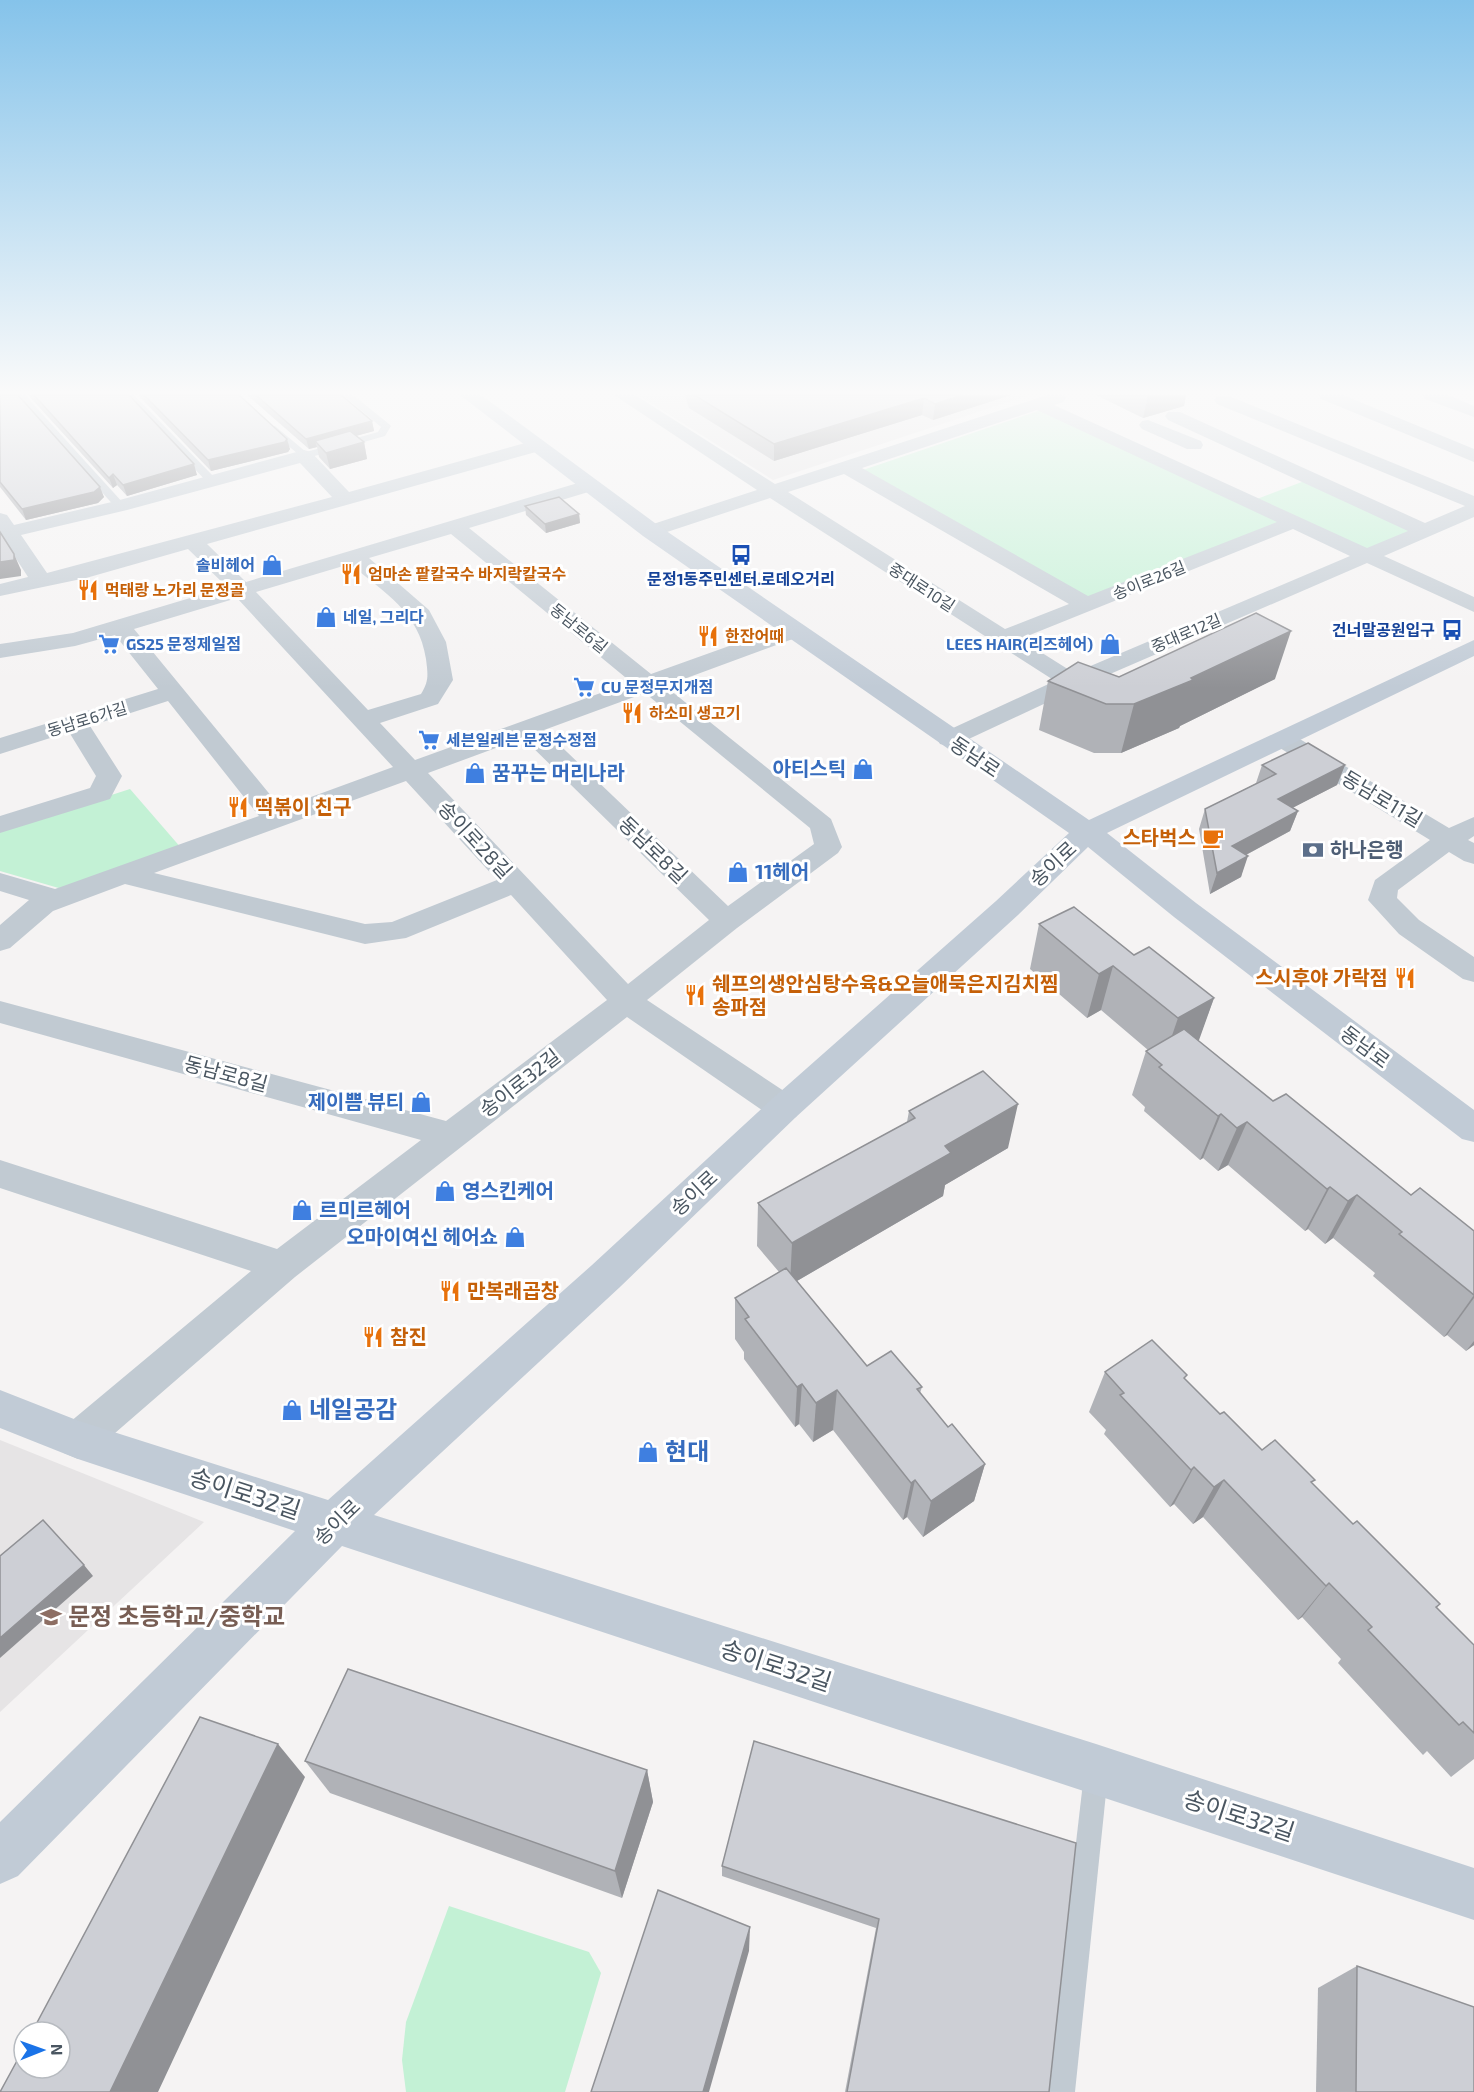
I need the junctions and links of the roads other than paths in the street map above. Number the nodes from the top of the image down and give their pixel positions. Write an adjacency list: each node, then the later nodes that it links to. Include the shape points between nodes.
1 (108, 493): 17 (lane)
2 (169, 493): 17 (street)
3 (339, 493): 14 (street)
4 (368, 493): 14 (street)
5 (566, 493): 20 (street)
6 (597, 493): 22 (main road, 동남로)
7 (768, 493): 22 (street)
8 (776, 493): 34 (street, 중대로10길)
9 (891, 493): 30 (street)
10 (1229, 493): 15 (street)
11 (1263, 493): 15 (street)
12 (1340, 493): 23 (street)
13 (1450, 493): 16 (street)
14 (345, 499): 24 (street)
15 (1245, 500): 19 (street)
16 (1474, 503)
17 (120, 506): 21 (street)
18 (1474, 510): 23 (street, 중대로12길)
19 (1294, 522): 26 (street); 30 (street, 송이로26길)
20 (454, 526): 25 (street); 38 (street, 동남로6길)
21 (3, 528): 27 (street)
22 (651, 531): 33 (main road, 동남로)
23 (1425, 531): 26 (street, 중대로12길)
24 (192, 541): 27 (street); 29 (street, 송이로28길)
25 (354, 556): 29 (street); 40 (street, via 418,610 435,642 441,680 430,699)
26 (1367, 556): 31 (street); 37 (street, 중대로12길)
27 (42, 582): 28 (street)
28 (0, 590)
29 (242, 590): 32 (street); 40 (street, 송이로28길)
30 (1087, 605): 34 (street, 송이로26길)
31 (1474, 605)
32 (120, 626): 36 (street, via 75,639); 39 (street)
33 (793, 631): 38 (street); 43 (main road, 동남로)
34 (1003, 638): 37 (street, 중대로10길)
35 (1474, 647): 44 (main road, 송이로)
36 (0, 651)
37 (1072, 682): 43 (street, 중대로12길)
38 (648, 684): 42 (street); 57 (street, 송이로32길, via 822,825 828,847)
39 (173, 692): 41 (street, 동남로6가길); 47 (street)
40 (363, 720): 46 (street, 송이로28길)
41 (76, 723): 45 (street, 동남로6가길); 48 (street, via 109,776 101,793)
42 (527, 728): 46 (street); 57 (street, 동남로8길)
43 (949, 739): 50 (main road, 동남로)
44 (1284, 740): 50 (main road, 송이로); 51 (street, 동남로11길)
45 (0, 746)
46 (411, 771): 47 (street); 55 (street, 송이로28길)
47 (276, 819): 53 (street)
48 (0, 825)
49 (1474, 825): 51 (street, 동남로11길)
50 (1087, 832): 62 (main road, 송이로); 63 (main road, 동남로)
51 (1449, 839): 52 (street, 동남로11길); 59 (street, 동남로11길, via 1385,886 1383,900 1409,927)
52 (1474, 855)
53 (123, 875): 55 (street, via 365,934 396,931); 56 (street)
54 (0, 882): 56 (street)
55 (516, 883): 60 (street, 송이로28길)
56 (56, 899): 58 (street, via 43,904)
57 (726, 921): 60 (street, 송이로32길)
58 (0, 941)
59 (1474, 972)
60 (626, 1001): 62 (street, 송이로28길); 64 (street, 송이로32길)
61 (0, 1012): 64 (street, 동남로8길)
62 (784, 1108): 69 (main road, 송이로)
63 (1474, 1129)
64 (452, 1136): 66 (street, 송이로32길)
65 (0, 1174): 66 (street)
66 (282, 1266): 68 (street, 송이로32길)
67 (0, 1409): 68 (main road, 송이로32길)
68 (78, 1440): 69 (main road, 송이로32길)
69 (334, 1523): 70 (main road, 송이로32길); 71 (main road, 송이로)
70 (1096, 1769): 72 (main road, 송이로32길); 73 (lane)
71 (0, 1858)
72 (1474, 1894)
73 (1061, 2092)

